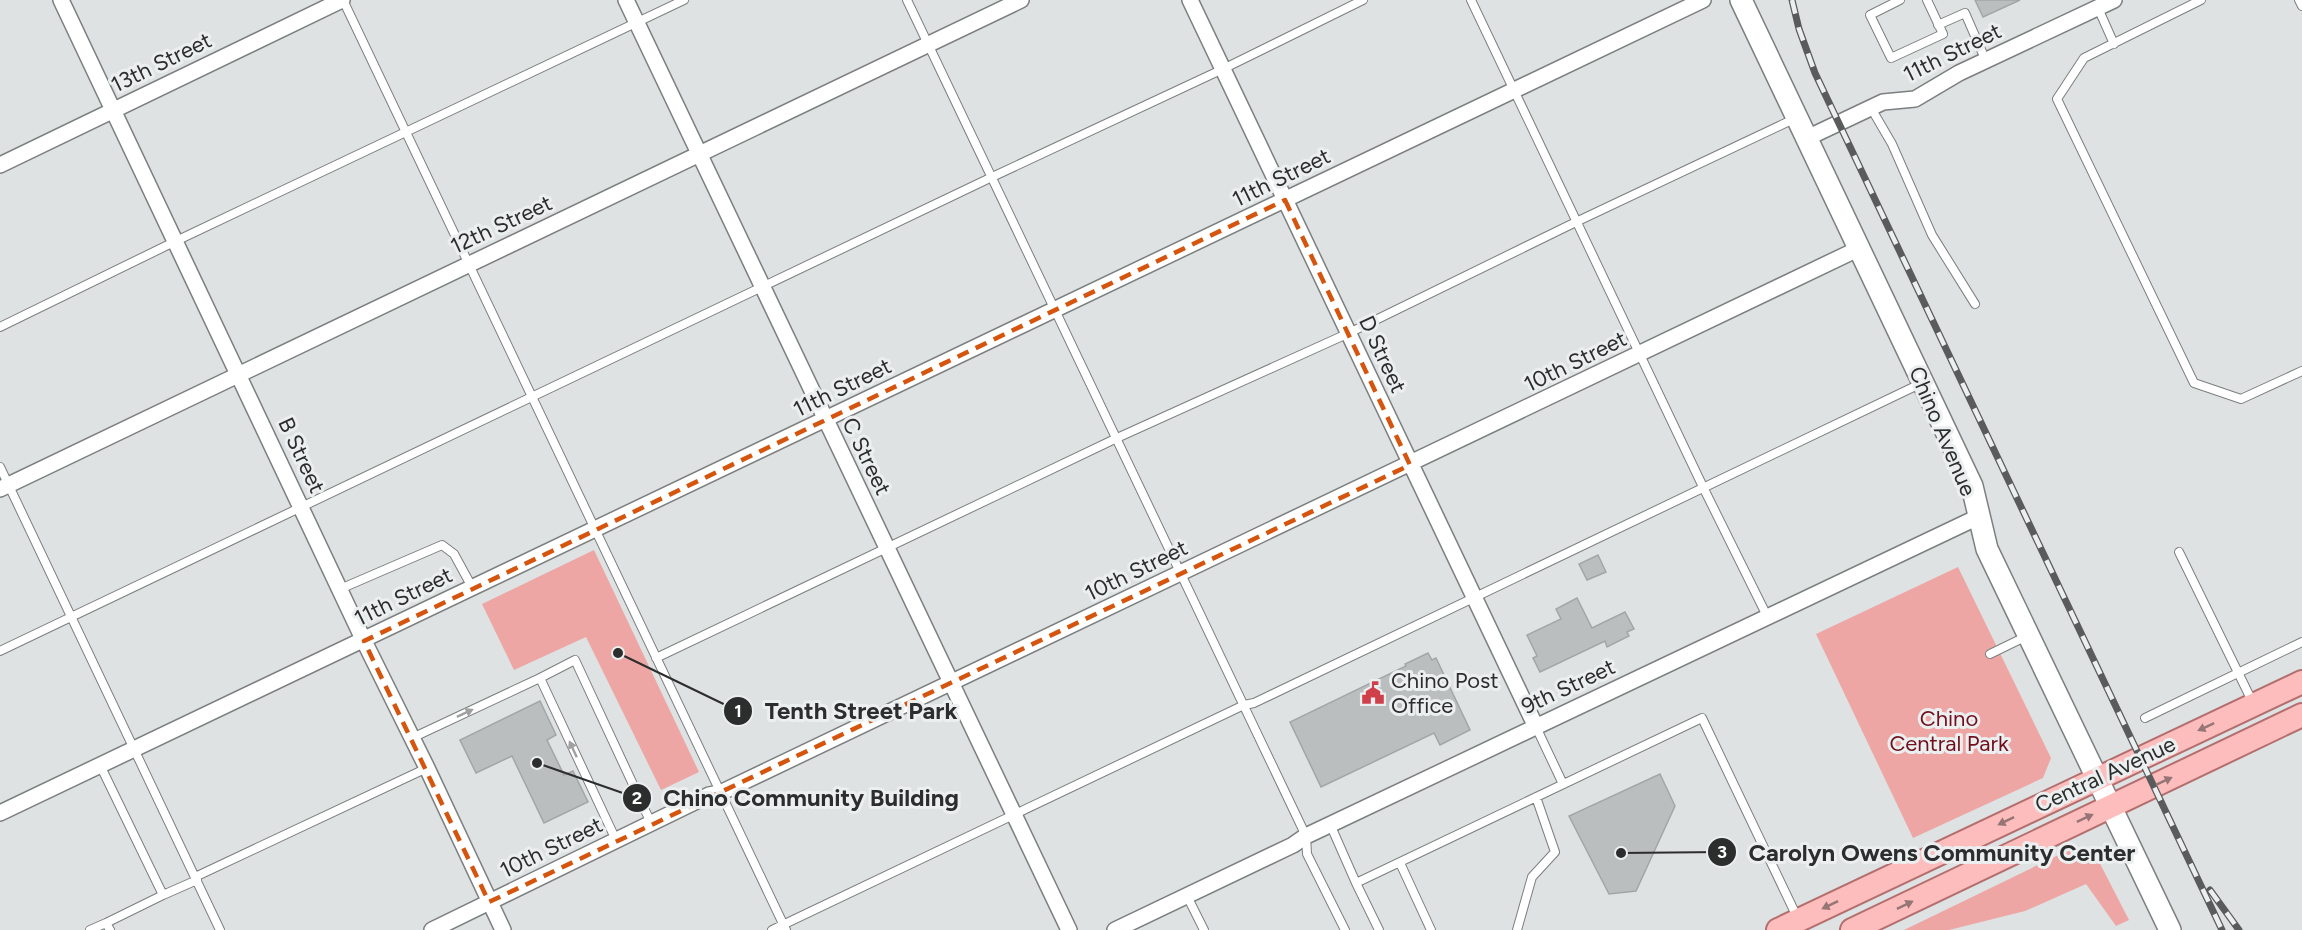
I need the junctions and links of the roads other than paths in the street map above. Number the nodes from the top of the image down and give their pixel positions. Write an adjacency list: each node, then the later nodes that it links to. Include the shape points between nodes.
1 (61, 0): 27 (street, B Street)
2 (342, 0): 27 (street, 13th Street); 29 (lane)
3 (626, 0): 19 (street, C Street)
4 (684, 0): 19 (lane)
5 (907, 0): 21 (lane)
6 (1021, 0): 21 (street, 12th Street)
7 (1190, 0): 24 (street, D Street)
8 (1363, 0): 24 (lane)
9 (1471, 0): 25 (lane)
10 (1703, 0): 25 (street, 11th Street)
11 (1741, 0): 28 (main road, Chino Avenue)
12 (1900, 0): 20 (lane, via 1870,15 1891,58 1943,34)
13 (1927, 0): 20 (lane)
14 (2114, 0): 18 (street, 11th Street)
15 (2201, 0): 22 (lane)
16 (2299, 0): 17 (lane)
17 (2302, 6)
18 (2098, 8): 22 (lane); 23 (street, 11th Street)
19 (637, 23): 29 (lane); 31 (street, C Street)
20 (1938, 25): 23 (lane, via 1965,13)
21 (928, 44): 31 (street, 12th Street); 33 (lane)
22 (2114, 44): 45 (lane, via 2084,58 2056,99 2194,383 2241,399)
23 (1986, 61): 26 (street, 11th Street, via 1915,99 1883,102)
24 (1223, 69): 33 (lane); 34 (street, D Street)
25 (1513, 90): 34 (street, 11th Street); 35 (lane)
26 (1871, 108): 30 (street, 11th Street); 40 (lane, via 1892,144 1932,235)
27 (112, 111): 32 (street, 13th Street); 36 (street, B Street)
28 (1797, 118): 30 (main road, Chino Avenue); 35 (lane)
29 (406, 132): 36 (lane); 38 (lane)
30 (1807, 138): 37 (main road, Chino Avenue)
31 (699, 154): 38 (street, 12th Street); 39 (street, C Street)
32 (0, 165)
33 (990, 178): 39 (lane); 41 (lane)
34 (1285, 200): 41 (street, 11th Street); 43 (street, D Street)
35 (1578, 221): 43 (lane); 44 (lane)
36 (176, 241): 42 (lane); 46 (street, B Street)
37 (1860, 248): 44 (street, 10th Street); 47 (main road, Chino Avenue)
38 (468, 265): 46 (street, 12th Street); 48 (lane)
39 (762, 287): 48 (lane); 49 (street, C Street)
40 (1975, 304)
41 (1054, 310): 49 (street, 11th Street); 50 (lane)
42 (0, 327)
43 (1349, 333): 50 (lane); 51 (street, D Street)
44 (1640, 354): 51 (street, 10th Street); 54 (lane)
45 (2302, 371)
46 (239, 374): 53 (street, 12th Street); 55 (street, B Street)
47 (1923, 382): 54 (lane); 56 (main road, Chino Avenue, via 1971,486)
48 (531, 397): 55 (lane); 57 (lane)
49 (825, 420): 57 (street, 11th Street); 58 (street, C Street)
50 (1117, 438): 58 (lane); 60 (lane)
51 (1410, 465): 60 (street, 10th Street); 63 (street, D Street)
52 (0, 467): 53 (lane)
53 (4, 487): 65 (lane)
54 (1704, 489): 63 (lane); 64 (lane)
55 (302, 507): 62 (street, B Street); 65 (lane)
56 (1978, 517): 64 (street, 9th Street); 66 (main road, Chino Avenue, via 1987,549)
57 (595, 530): 61 (street, 11th Street); 71 (lane)
58 (886, 548): 71 (lane); 75 (street, C Street)
59 (2179, 552): 72 (lane)
60 (1180, 573): 75 (street, 10th Street); 76 (lane)
61 (472, 587): 62 (lane, via 454,555 442,545); 67 (street, 11th Street)
62 (340, 589): 67 (street, B Street)
63 (1474, 596): 76 (lane); 80 (street, D Street)
64 (1767, 616): 80 (street, 9th Street)
65 (72, 617): 69 (lane); 82 (lane)
66 (2029, 635): 70 (lane); 85 (main road, Chino Avenue)
67 (364, 641): 81 (street, B Street); 82 (street, 11th Street)
68 (2302, 642): 72 (lane)
69 (0, 651)
70 (1990, 654)
71 (656, 658): 87 (lane)
72 (2238, 673): 77 (lane); 79 (lane)
73 (540, 678): 81 (lane, one-way to 73); 92 (lane, via 575,660); 95 (lane, one-way to 73)
74 (2302, 682): 77 (main road, Central Avenue)
75 (951, 684): 87 (street, 10th Street); 91 (street, C Street)
76 (1244, 705): 91 (lane); 94 (lane)
77 (2253, 705): 85 (main road, Central Avenue, one-way to 85)
78 (2302, 715): 89 (main road, Central Avenue, one-way to 78)
79 (2145, 718)
80 (1536, 727): 86 (lane); 93 (street, 9th Street)
81 (412, 738): 84 (street, B Street)
82 (134, 749): 83 (street, 11th Street); 97 (lane)
83 (100, 765): 90 (street, 11th Street); 99 (lane)
84 (427, 768): 97 (lane); 101 (street, B Street)
85 (2097, 777): 89 (main road, Chino Avenue); 102 (main road, Central Avenue, one-way to 102)
86 (1563, 784): 88 (lane); 102 (lane, via 1702,718)
87 (720, 793): 92 (street, 10th Street); 104 (lane)
88 (1536, 797): 96 (lane); 116 (lane, via 1555,852 1532,877)
89 (2111, 806): 118 (main road, Central Avenue, one-way to 89); 119 (main road, Chino Avenue)
90 (0, 813)
91 (1014, 816): 104 (lane); 110 (street, C Street)
92 (651, 823): 95 (street, 10th Street)
93 (1330, 824): 94 (street, 9th Street); 98 (lane)
94 (1306, 836): 100 (street, 9th Street); 113 (lane, via 1307,854)
95 (616, 840): 101 (street, 10th Street)
96 (1400, 862): 98 (lane); 115 (lane)
97 (196, 879): 99 (lane); 106 (lane)
98 (1356, 883): 114 (lane)
99 (163, 895): 103 (lane)
100 (1187, 896): 111 (street, 9th Street); 112 (lane)
101 (489, 902): 107 (street, 10th Street); 108 (street, B Street)
102 (1799, 920): 117 (main road, Central Avenue)
103 (108, 926): 105 (lane)
104 (784, 927): 109 (lane)
105 (90, 930)
106 (220, 930)
107 (432, 930)
108 (503, 930)
109 (772, 930)
110 (1069, 930)
111 (1115, 930)
112 (1204, 930)
113 (1345, 930)
114 (1379, 930)
115 (1431, 930)
116 (1517, 930)
117 (1778, 930)
118 (1852, 930)
119 (2170, 930)

